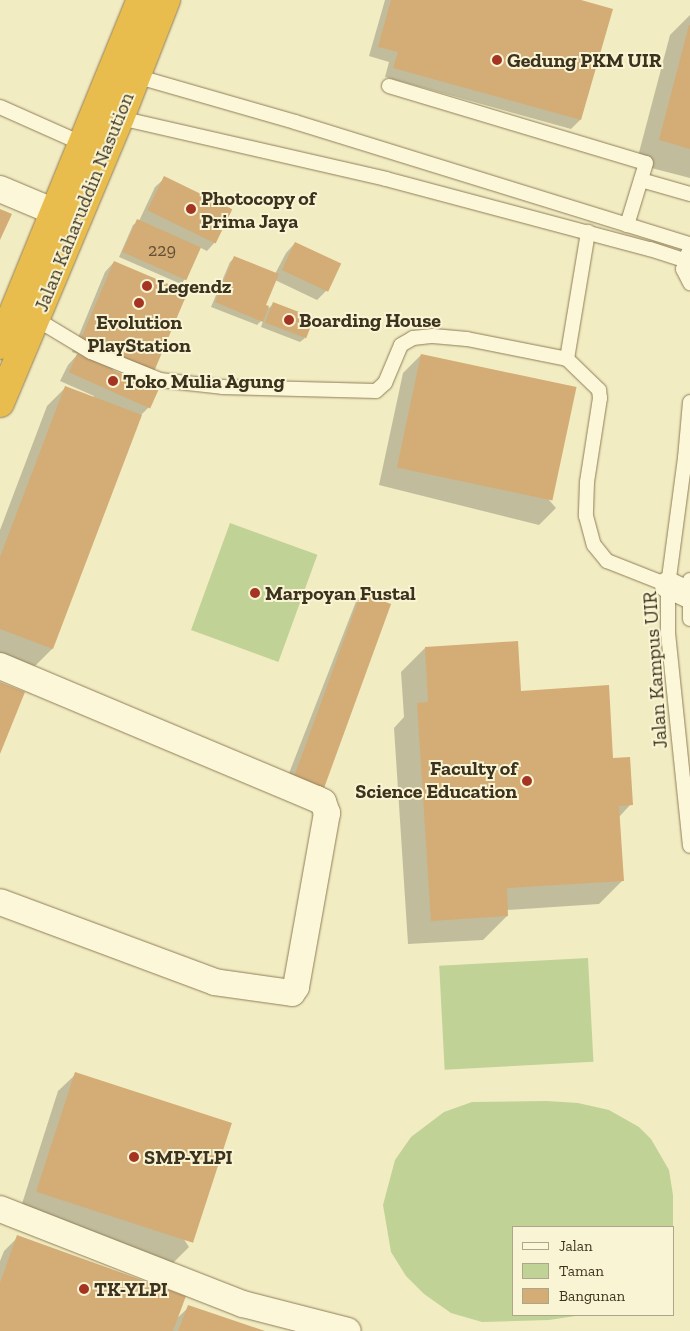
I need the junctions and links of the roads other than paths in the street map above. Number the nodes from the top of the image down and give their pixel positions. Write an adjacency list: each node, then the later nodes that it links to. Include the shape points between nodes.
1 (140, 0): 7 (highway, Jalan Kaharuddin Nasution)
2 (166, 0): 3 (highway, Jalan Kaharuddin Nasution)
3 (135, 76): 6 (highway, Jalan Kaharuddin Nasution); 12 (lane)
4 (389, 86): 8 (lane, via 646,163)
5 (0, 107): 7 (lane)
6 (120, 118): 13 (lane, via 386,179); 17 (highway, Jalan Kaharuddin Nasution)
7 (83, 144): 11 (highway, Jalan Kaharuddin Nasution)
8 (641, 180): 10 (lane); 12 (lane)
9 (0, 189): 11 (street)
10 (690, 194)
11 (55, 212): 18 (highway, Jalan Kaharuddin Nasution)
12 (627, 225): 14 (lane)
13 (588, 232): 15 (lane); 19 (lane)
14 (690, 244)
15 (687, 255): 16 (lane, via 683,269)
16 (690, 283)
17 (36, 319): 19 (lane, via 91,352 160,380 222,387 376,391 386,383 401,345 413,338 432,336); 21 (highway, Jalan Kaharuddin Nasution)
18 (0, 345)
19 (567, 360): 22 (lane, via 599,390 587,482 586,516 594,545 607,561)
20 (690, 402): 22 (lane, Jalan Kampus UIR, via 685,458)
21 (0, 403)
22 (685, 595): 24 (lane, Jalan Kampus UIR, via 668,633)
23 (0, 666): 25 (street, via 318,799 323,802 327,813 296,987 292,993 215,982)
24 (690, 846)
25 (0, 902)
26 (0, 1209): 27 (street, via 243,1304)
27 (348, 1331)

